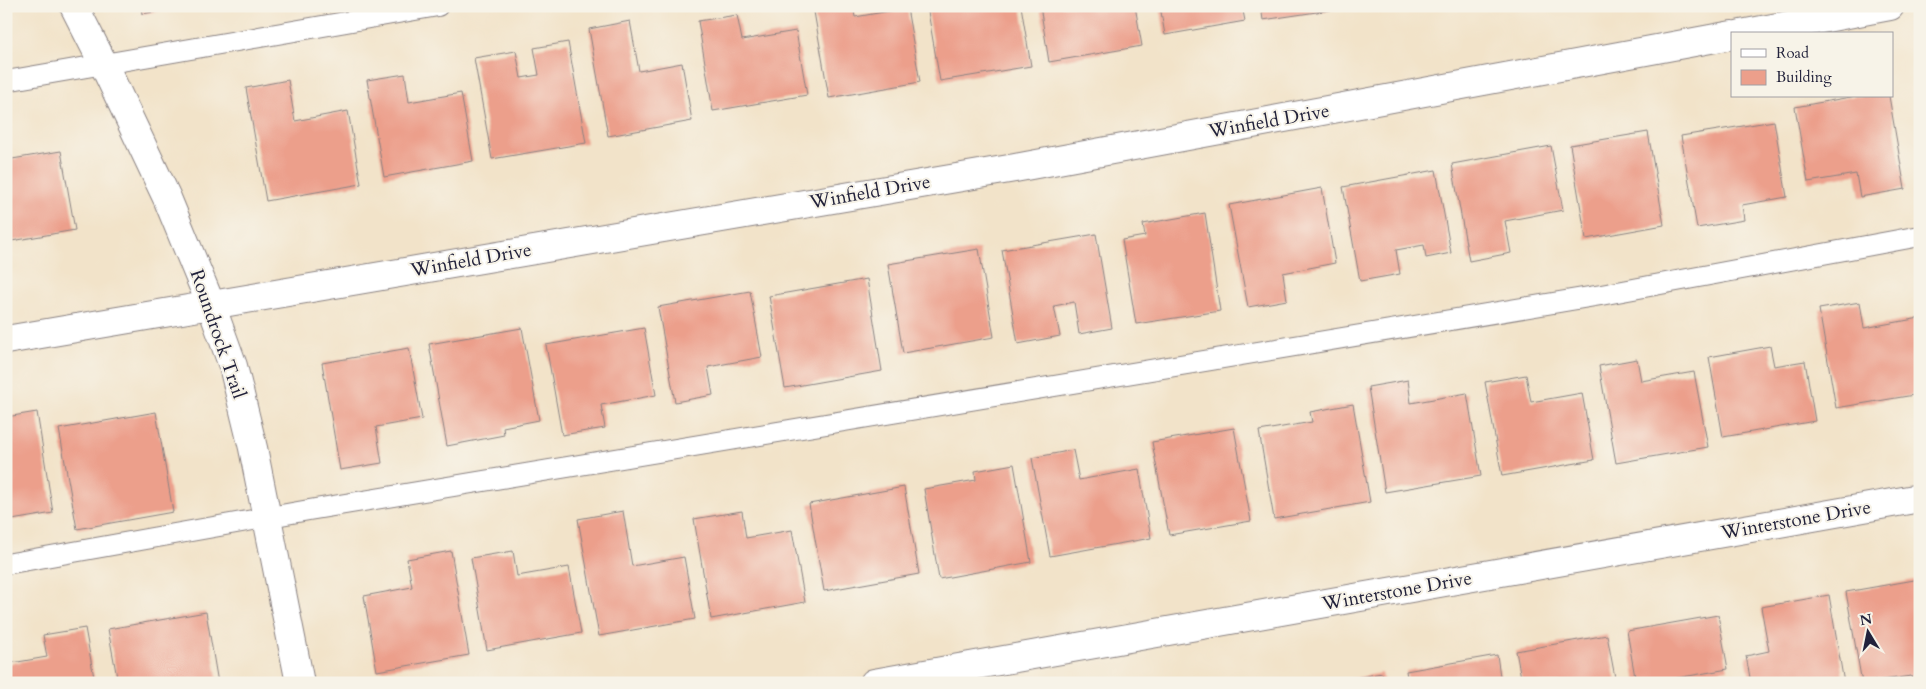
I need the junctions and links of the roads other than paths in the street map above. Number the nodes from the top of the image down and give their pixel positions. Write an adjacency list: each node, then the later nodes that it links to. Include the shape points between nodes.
1 (74, 6): 6 (street, Roundrock Trail)
2 (438, 6): 6 (lane)
3 (1890, 6): 4 (street)
4 (1752, 32)
5 (1731, 36): 9 (street, Winfield Drive, via 1015,168)
6 (104, 65): 7 (lane); 9 (street, Roundrock Trail, via 167,198)
7 (6, 81)
8 (1920, 236): 12 (lane, via 1601,295)
9 (211, 305): 10 (street, Winfield Drive); 12 (street, Roundrock Trail, via 233,366)
10 (6, 340)
11 (1920, 498): 15 (street, Winterstone Drive)
12 (267, 518): 13 (lane); 14 (street, Roundrock Trail)
13 (6, 564)
14 (300, 683)
15 (874, 683)

